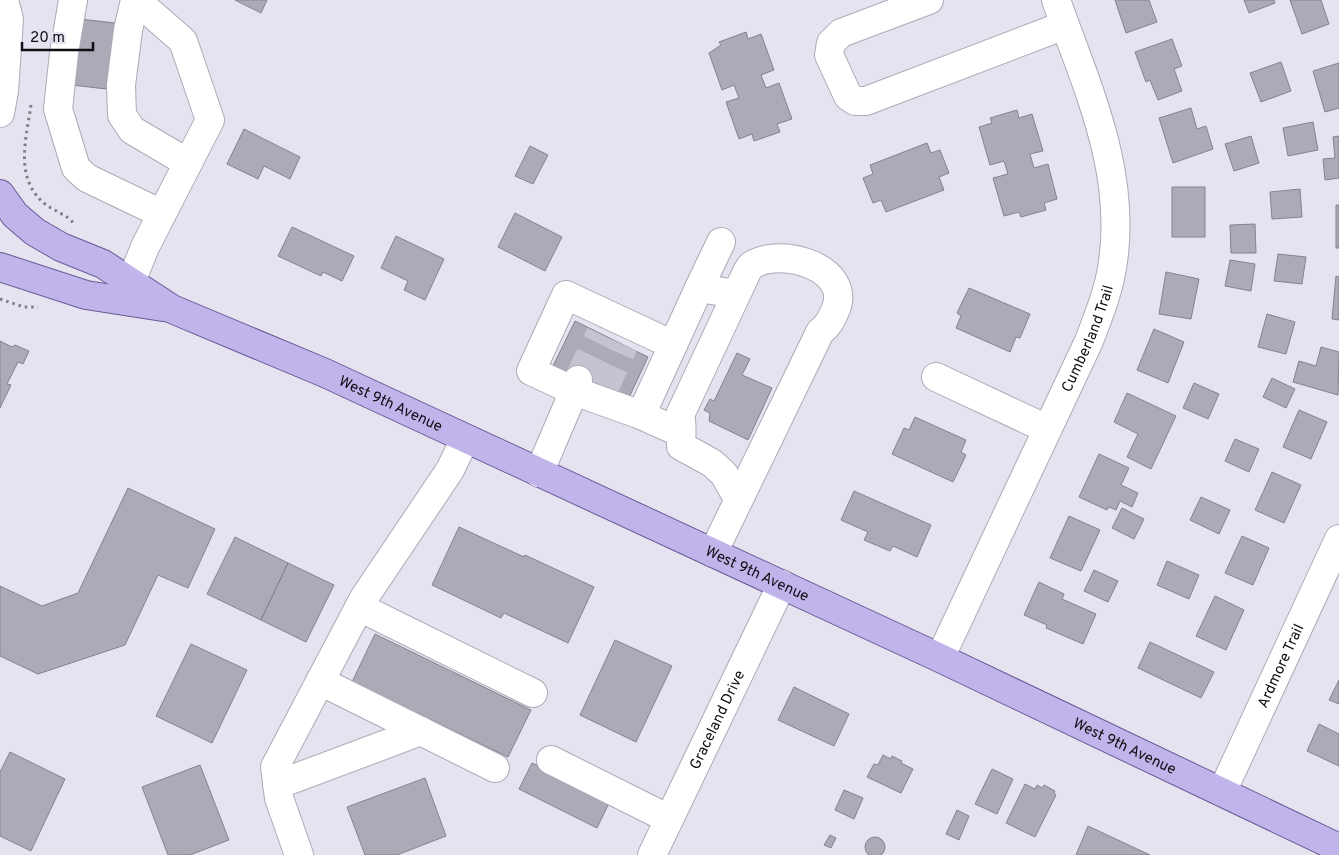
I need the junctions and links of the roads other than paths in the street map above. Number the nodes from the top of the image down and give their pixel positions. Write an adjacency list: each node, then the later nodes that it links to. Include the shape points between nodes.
1 (11, 0): 7 (street)
2 (73, 0): 10 (street, via 58,109 76,168 87,178)
3 (135, 0): 8 (street, via 183,41 210,120); 8 (street, via 121,85 122,115 132,130)
4 (929, 0): 6 (street, via 841,33 831,43 829,55 848,96 855,101 866,101)
5 (1056, 0): 6 (street, Cumberland Trail)
6 (1065, 25): 23 (street, Cumberland Trail, via 1107,146 1116,219 1112,269 1098,317)
7 (0, 113)
8 (188, 163): 10 (street)
9 (0, 194): 13 (main road, West 9th Avenue, via 15,215 35,232 61,247 103,264)
10 (162, 214): 13 (street)
11 (720, 242): 14 (street)
12 (0, 268): 16 (main road, West 9th Avenue, via 86,295)
13 (131, 282): 16 (main road, West 9th Avenue)
14 (700, 288): 15 (street); 18 (street)
15 (736, 294): 17 (street, via 750,266 763,261 782,257 814,265 836,286 839,302 828,326); 22 (street, via 680,415)
16 (172, 309): 24 (main road, West 9th Avenue, via 325,373)
17 (820, 332): 22 (street, via 823,302 812,284 784,271 763,276 756,283 692,421); 26 (street)
18 (673, 345): 20 (street, via 629,336 605,324 566,295 531,370); 21 (street)
19 (936, 377): 23 (street)
20 (588, 391): 21 (street); 25 (street)
21 (641, 415): 22 (street)
22 (682, 429): 26 (street, via 681,446 712,463 724,474)
23 (1047, 429): 31 (street, Cumberland Trail)
24 (465, 439): 25 (main road, West 9th Avenue); 30 (street, via 450,470)
25 (539, 473): 28 (main road, West 9th Avenue)
26 (738, 499): 28 (street)
27 (1339, 539): 38 (street, Ardmore Trail)
28 (713, 553): 29 (main road, West 9th Avenue)
29 (782, 584): 31 (main road, West 9th Avenue); 39 (street, Graceland Drive)
30 (359, 607): 32 (street); 33 (street)
31 (940, 658): 38 (main road, West 9th Avenue)
32 (320, 681): 34 (street); 37 (street, via 275,767)
33 (533, 693)
34 (421, 731): 36 (street); 37 (street)
35 (552, 760): 39 (street)
36 (495, 768)
37 (277, 785): 41 (street)
38 (1222, 792): 40 (main road, West 9th Avenue)
39 (669, 819): 42 (street, Graceland Drive)
40 (1339, 848)
41 (299, 855)
42 (652, 855)

